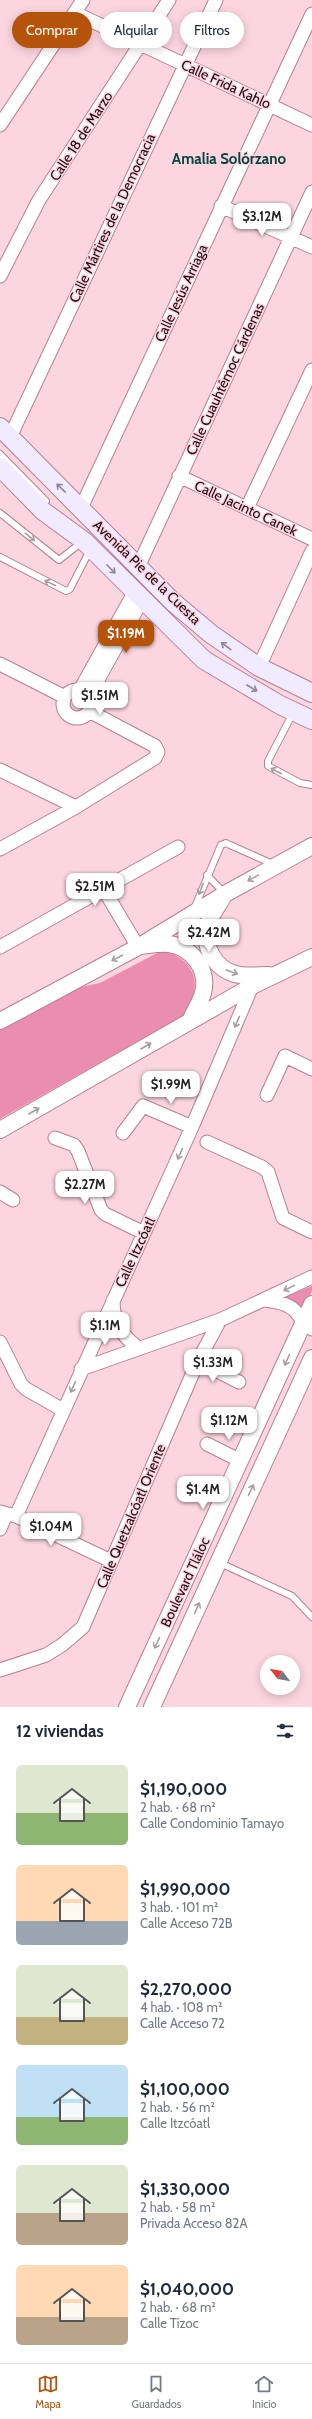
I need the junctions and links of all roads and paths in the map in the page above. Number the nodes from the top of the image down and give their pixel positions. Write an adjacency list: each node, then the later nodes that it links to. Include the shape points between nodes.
1 (83, 0): 4 (street)
2 (169, 0): 5 (street, Calle 18 de Marzo)
3 (216, 0): 10 (street, Calle Mártires de la Democracia)
4 (76, 12)
5 (161, 12)
6 (312, 14): 11 (street, Calle Jesús Arriaga)
7 (52, 48): 12 (street)
8 (138, 48): 18 (street, Calle 18 de Marzo, via 39,200)
9 (147, 48): 10 (street, Calle Frida Kahlo)
10 (184, 65): 11 (street, Calle Frida Kahlo); 20 (street, Calle Mártires de la Democracia)
11 (268, 104): 13 (street, Calle Frida Kahlo); 15 (street, Calle Jesús Arriaga)
12 (0, 125)
13 (312, 125)
14 (312, 192): 16 (street, Calle Cuauhtémoc Cárdenas)
15 (221, 206): 16 (street); 24 (street, Calle Jesús Arriaga)
16 (291, 237): 17 (street); 23 (street, Calle Cuauhtémoc Cárdenas)
17 (312, 247)
18 (0, 276)
19 (312, 370): 25 (street)
20 (5, 432): 24 (main road, Avenida Pie de la Cuesta, one-way to 20)
21 (0, 454): 28 (lane)
22 (0, 467): 28 (main road, Avenida Pie de la Cuesta, via 43,511)
23 (179, 476): 25 (street, Calle Jacinto Canek); 31 (street, Calle Cuauhtémoc Cárdenas)
24 (82, 508): 31 (main road, Avenida Pie de la Cuesta)
25 (247, 508): 27 (street, Calle Jacinto Canek)
26 (0, 513): 28 (lane, one-way to 28, via 59,560)
27 (312, 539)
28 (87, 545): 30 (lane, one-way to 30, via 70,589 66,591); 32 (main road, Avenida Pie de la Cuesta, one-way to 32)
29 (312, 552): 34 (street)
30 (0, 557)
31 (138, 567): 34 (main road, Avenida Pie de la Cuesta, one-way to 31, via 211,634 173,602)
32 (138, 597): 35 (street); 39 (main road, Avenida Pie de la Cuesta, one-way to 39, via 204,660)
33 (0, 664): 37 (street)
34 (259, 667): 36 (main road, Avenida Pie de la Cuesta)
35 (84, 693): 37 (street, via 71,691); 38 (street, via 91,703)
36 (312, 693)
37 (65, 698): 38 (street, via 64,710 70,716 83,716)
38 (89, 711): 42 (street, via 155,746 158,752 154,758)
39 (303, 714): 41 (lane, one-way to 39, via 300,783 268,766 268,761)
40 (0, 770): 42 (street)
41 (312, 785)
42 (76, 807): 45 (street)
43 (312, 846): 46 (street)
44 (178, 847): 48 (street)
45 (0, 849)
46 (277, 865): 47 (lane, via 226,843 221,845); 49 (street, one-way to 49)
47 (207, 875): 49 (lane); 50 (lane, one-way to 50)
48 (104, 888): 51 (street); 52 (street)
49 (225, 894): 50 (street); 54 (street, one-way to 54, via 208,925 206,939 210,954 221,967 236,974)
50 (192, 915): 52 (street)
51 (0, 946)
52 (138, 947): 56 (street, one-way to 56); 57 (street, via 176,945 189,952 199,963 204,986)
53 (311, 961): 54 (street)
54 (273, 975): 55 (street)
55 (252, 986): 57 (street); 60 (street, Calle Itzcóatl, one-way to 60)
56 (0, 1021)
57 (190, 1021): 61 (street, one-way to 57)
58 (312, 1069): 59 (street, via 285,1056)
59 (267, 1095)
60 (192, 1127): 62 (street, via 143,1106); 68 (street, Calle Itzcóatl, one-way to 68)
61 (0, 1130)
62 (123, 1133)
63 (55, 1138): 68 (street, via 74,1145 78,1151 97,1204 105,1214)
64 (207, 1142): 67 (street, via 262,1166 268,1172 283,1218)
65 (0, 1192): 66 (street)
66 (13, 1200)
67 (312, 1232)
68 (144, 1233): 70 (street, Calle Itzcóatl)
69 (312, 1277): 71 (street, one-way to 71)
70 (113, 1300): 76 (street, via 116,1324); 79 (street, Calle Itzcóatl)
71 (265, 1300): 73 (street); 74 (street, via 284,1303 298,1313)
72 (312, 1304): 74 (street, Boulevard Tláloc)
73 (220, 1320): 76 (street); 78 (street, Calle Quetzalcóatl Oriente)
74 (307, 1326): 83 (street, Boulevard Tláloc, one-way to 83)
75 (0, 1342): 81 (street, via 20,1384)
76 (137, 1347): 79 (street)
77 (312, 1358): 87 (street, Boulevard Tláloc, one-way to 77)
78 (198, 1361): 80 (street); 86 (street, Calle Quetzalcóatl Oriente, via 135,1511)
79 (82, 1369): 81 (street, Calle Itzcóatl, one-way to 81)
80 (239, 1382)
81 (63, 1410): 84 (street, Calle Itzcóatl)
82 (207, 1444): 83 (street)
83 (241, 1461): 90 (street, Boulevard Tláloc, one-way to 90)
84 (8, 1514): 85 (street, Calle Itzcóatl); 86 (street)
85 (0, 1529)
86 (111, 1561): 89 (street, Calle Quetzalcóatl Oriente, via 83,1627 46,1655)
87 (218, 1562): 88 (lane, via 292,1596); 91 (street, Boulevard Tláloc, one-way to 87)
88 (312, 1617)
89 (0, 1670)
90 (127, 1707)
91 (152, 1707)

